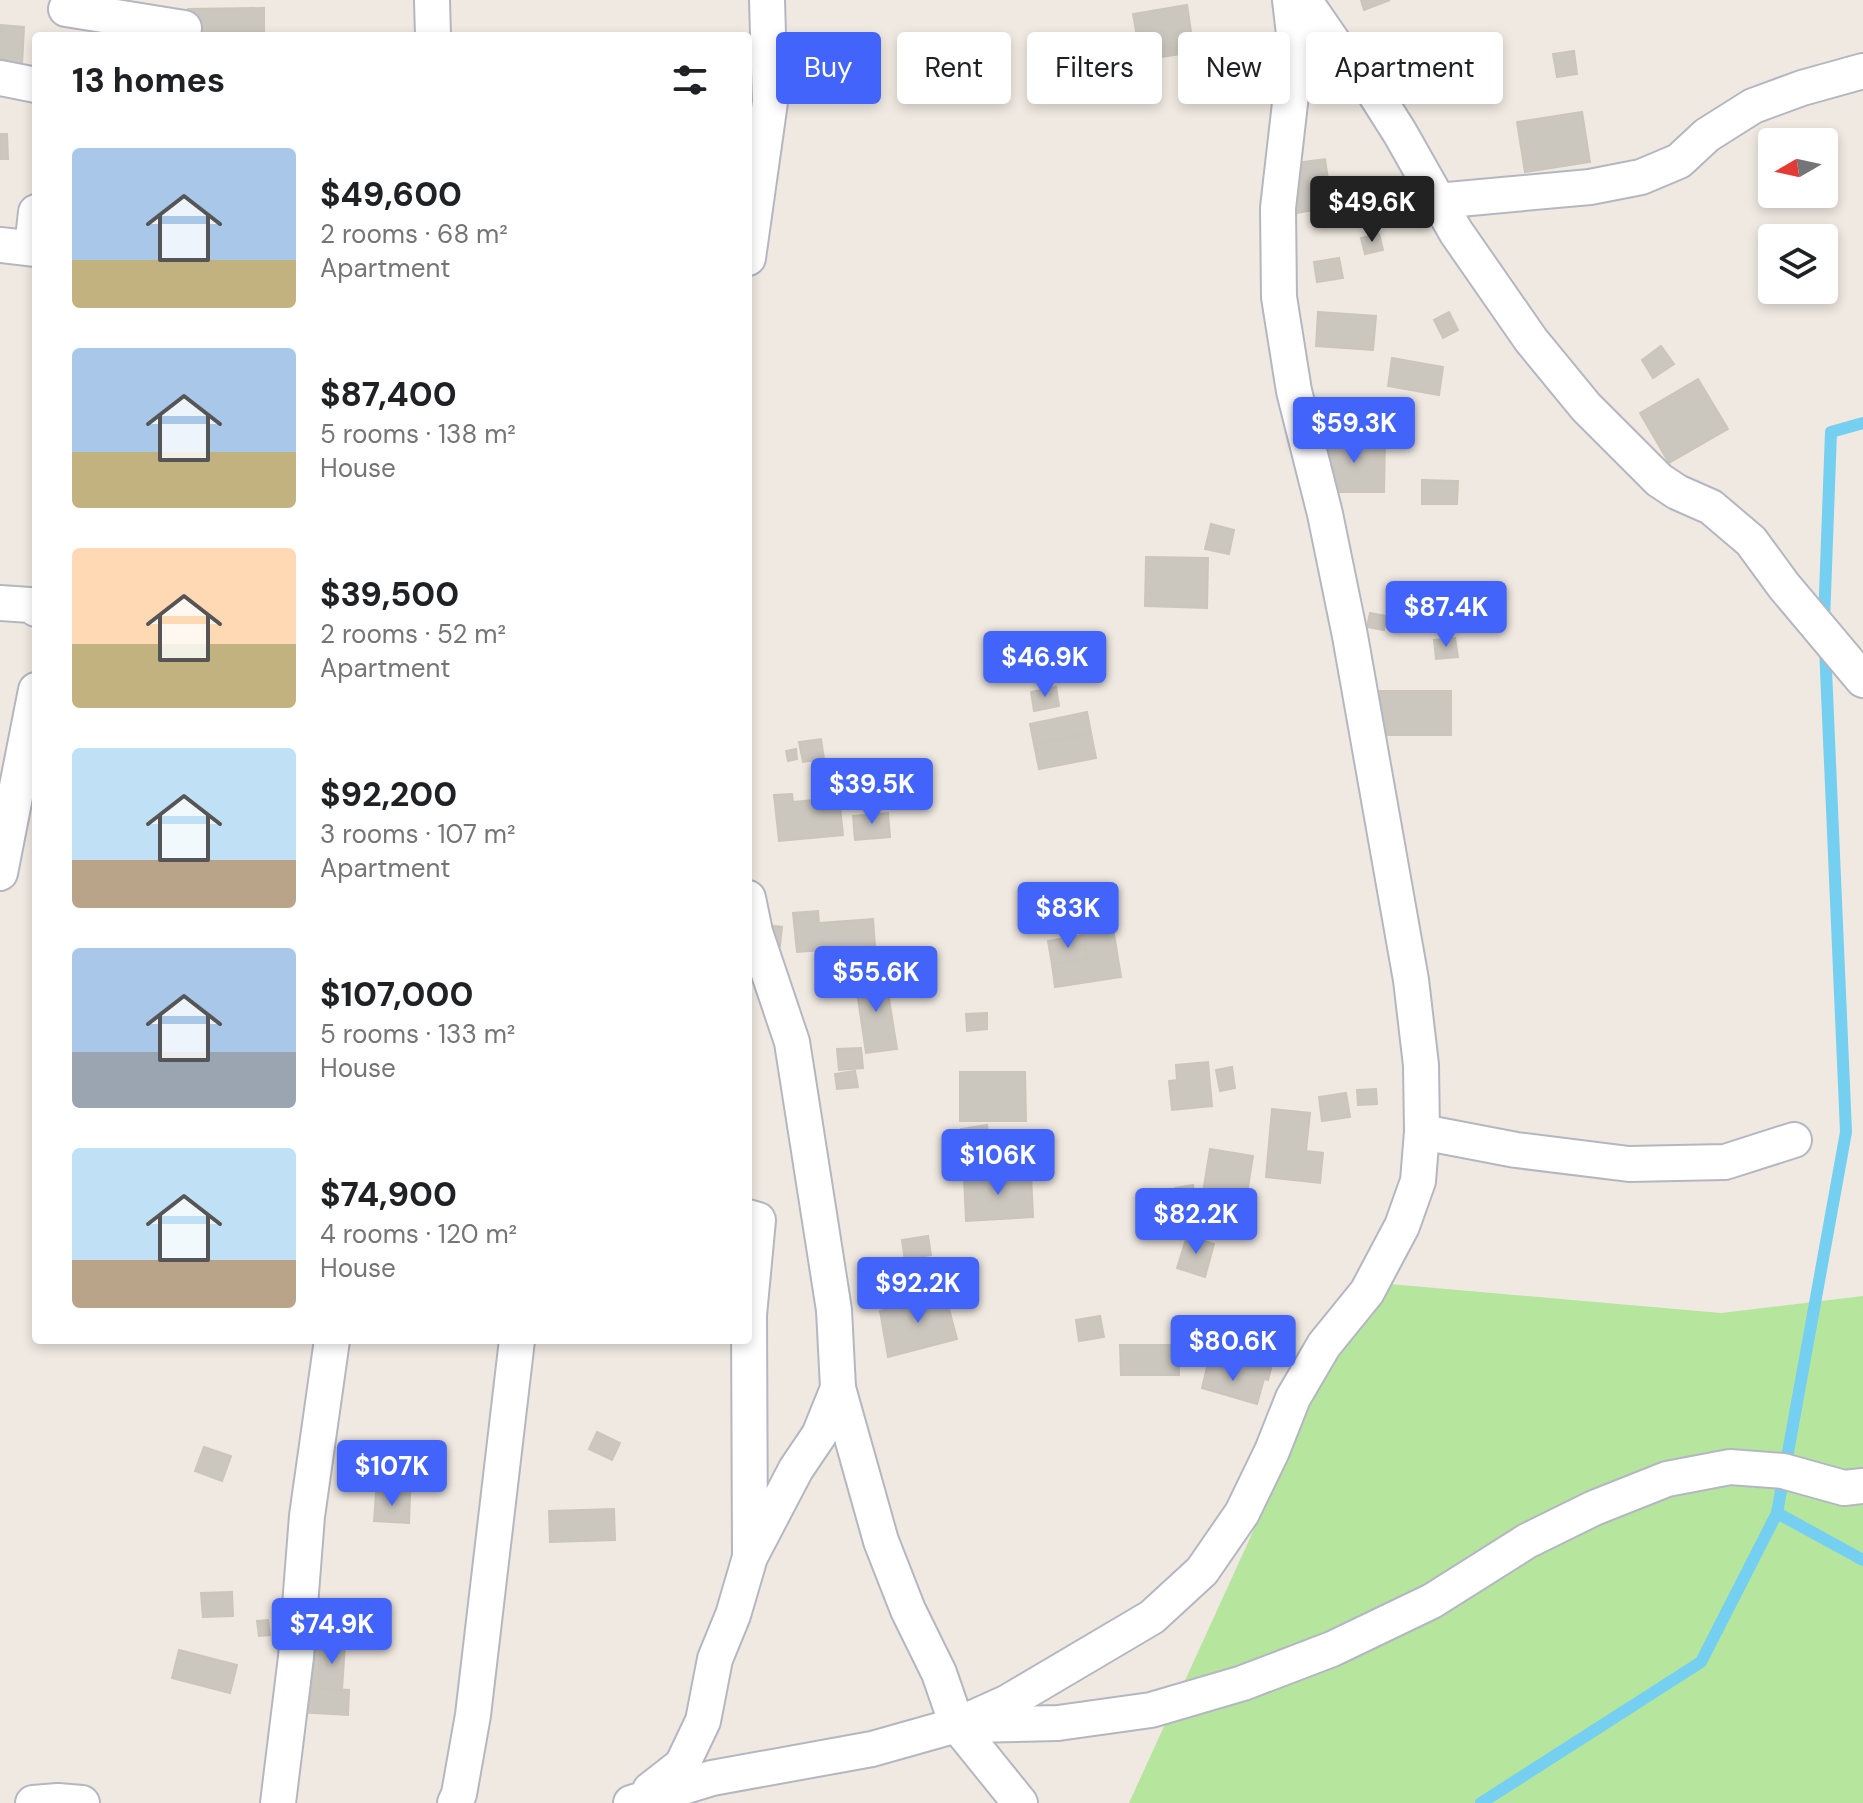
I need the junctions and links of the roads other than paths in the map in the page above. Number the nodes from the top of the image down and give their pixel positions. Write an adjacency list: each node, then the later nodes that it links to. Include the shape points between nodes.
1 (432, 0): 7 (street)
2 (767, 0): 13 (street, via 770,102)
3 (1290, 0): 21 (street, via 1296,51 1278,208 1279,297 1294,391 1350,636 1411,980)
4 (1304, 0): 11 (street, via 1369,84)
5 (64, 15): 6 (street)
6 (184, 28)
7 (433, 32)
8 (1863, 71): 11 (street, via 1753,106 1707,135 1679,161 1641,177)
9 (0, 78): 10 (street)
10 (32, 84)
11 (1437, 201): 17 (street, via 1531,340 1586,407 1659,480 1711,507 1751,541)
12 (32, 223): 14 (street)
13 (752, 230)
14 (23, 247)
15 (0, 603): 16 (street)
16 (32, 606)
17 (1863, 680)
18 (32, 710): 19 (street)
19 (0, 873)
20 (752, 917): 28 (street, via 792,1042 834,1310)
21 (1422, 1132): 22 (street, via 1629,1164 1725,1162); 31 (street, via 1418,1181 1402,1226 1367,1292 1324,1345 1293,1398 1242,1513 1202,1571 1152,1617 1008,1702)
22 (1794, 1140)
23 (752, 1218): 24 (street, via 758,1220)
24 (752, 1283)
25 (331, 1344): 34 (street, via 307,1516)
26 (517, 1344): 35 (street, via 473,1715)
27 (749, 1344): 30 (street)
28 (838, 1388): 30 (street, via 819,1435); 31 (street, via 881,1541)
29 (1863, 1486): 31 (street, via 1844,1488 1783,1471 1730,1467 1667,1479 1527,1541 1418,1608 1243,1683 1151,1710 1058,1723)
30 (750, 1557): 36 (street, via 715,1659 703,1721 682,1765)
31 (957, 1725): 36 (street, via 872,1749 712,1778); 37 (street)
32 (33, 1803): 33 (street)
33 (82, 1803)
34 (278, 1803)
35 (455, 1803)
36 (634, 1803)
37 (1020, 1803)

